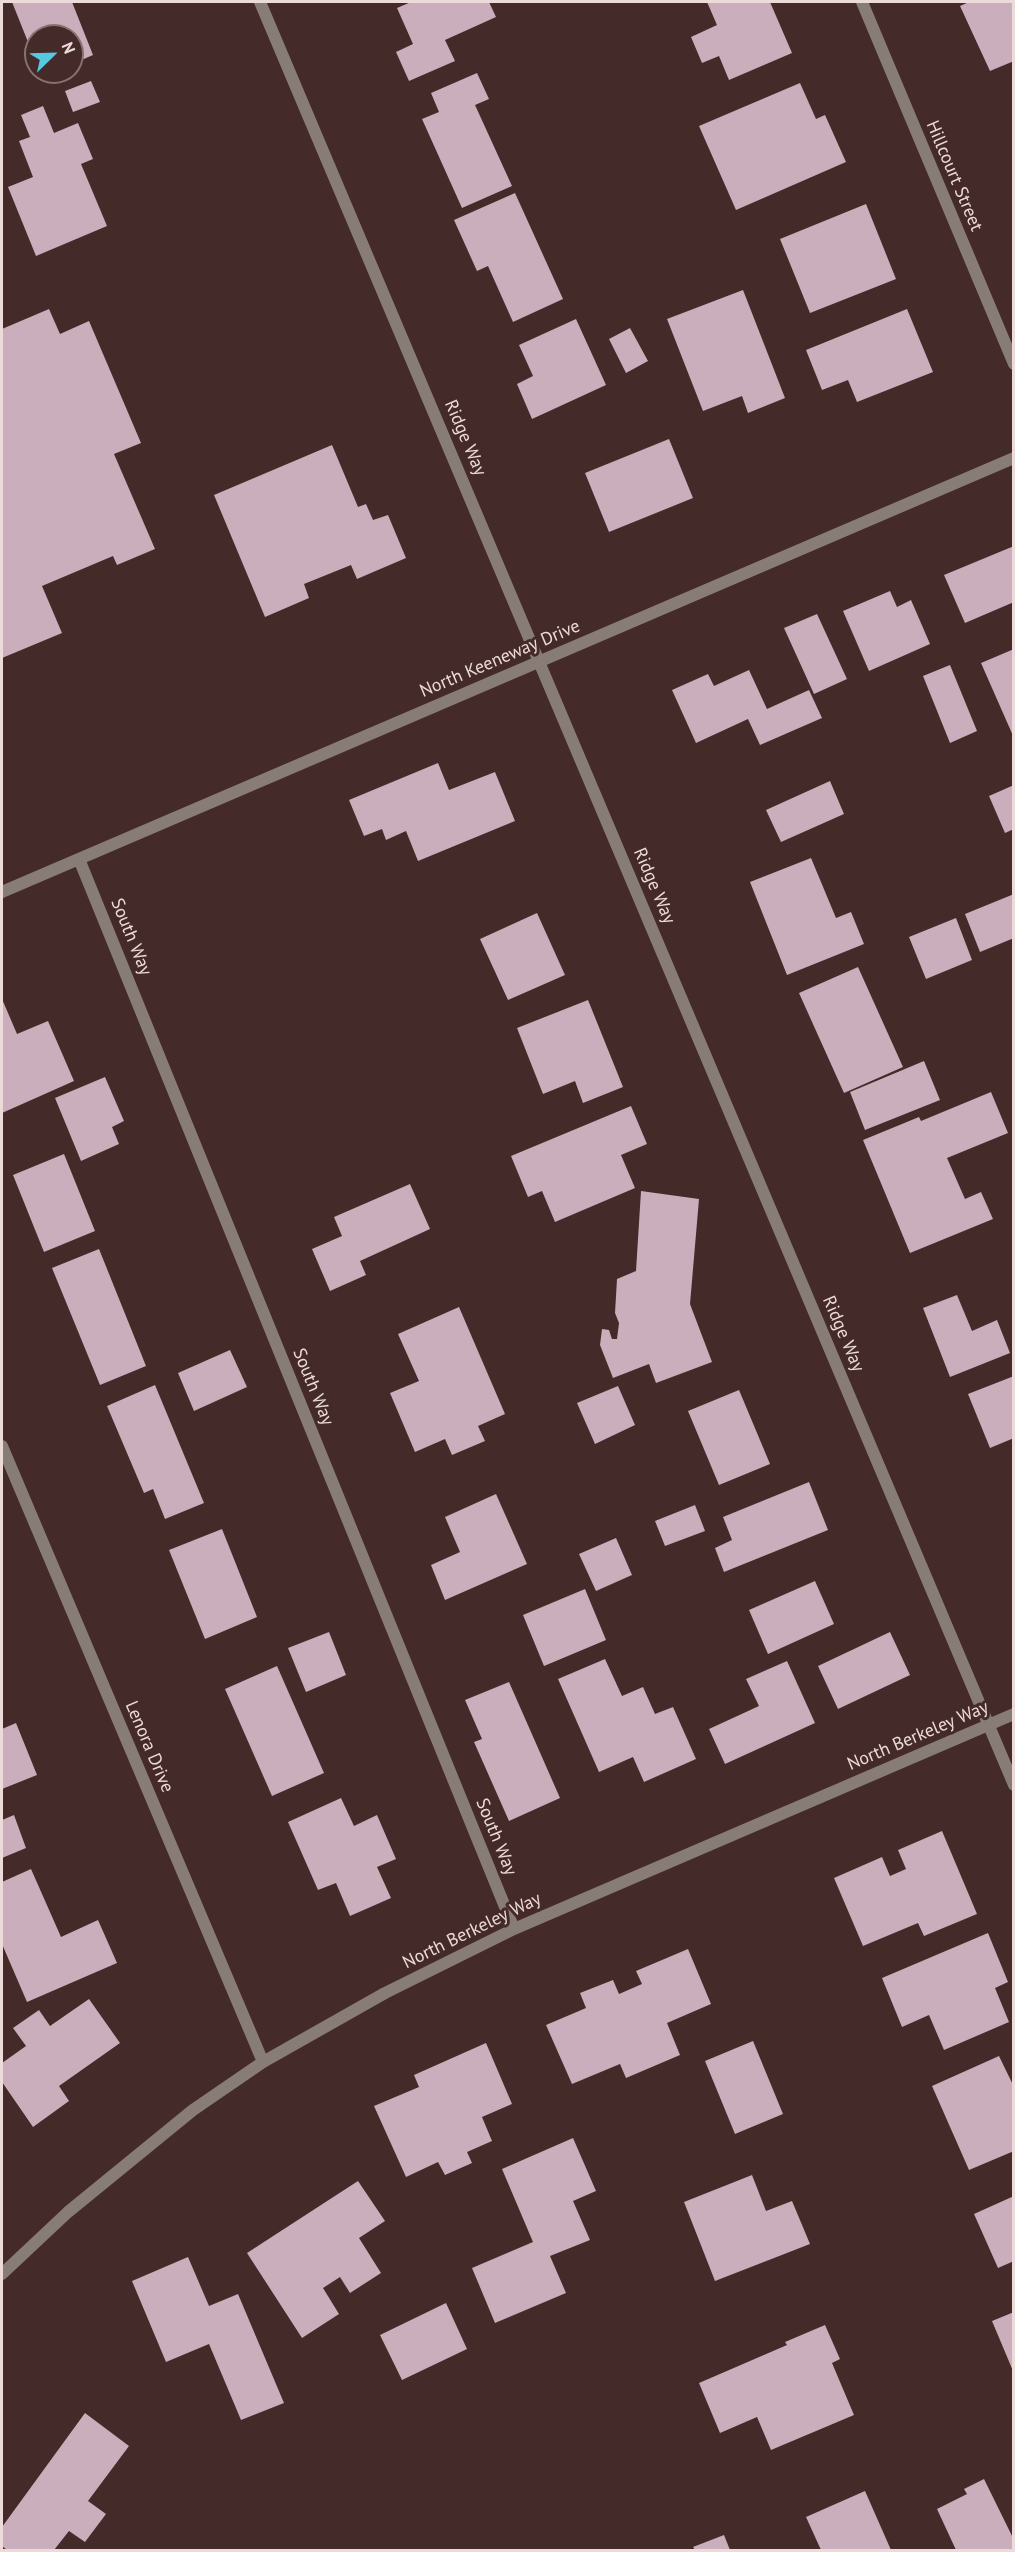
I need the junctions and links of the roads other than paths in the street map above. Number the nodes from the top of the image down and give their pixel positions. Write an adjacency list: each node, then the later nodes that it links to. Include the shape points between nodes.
1 (260, 2): 5 (street, Ridge Way)
2 (862, 2): 3 (street, Hillcourt Street)
3 (1014, 364)
4 (1014, 458): 5 (street, North Keeneway Drive)
5 (540, 661): 6 (street, North Keeneway Drive); 10 (street, Ridge Way)
6 (80, 859): 7 (street, North Keeneway Drive); 12 (street, South Way)
7 (2, 892)
8 (2, 1446): 13 (street, Lenora Drive)
9 (1014, 1714): 10 (street, North Berkeley Way)
10 (988, 1725): 11 (street, Ridge Way); 12 (street, North Berkeley Way)
11 (1014, 1785)
12 (514, 1929): 13 (street, North Berkeley Way, via 385,1993)
13 (263, 2062): 14 (street, North Berkeley Way, via 131,2159)
14 (2, 2274)

